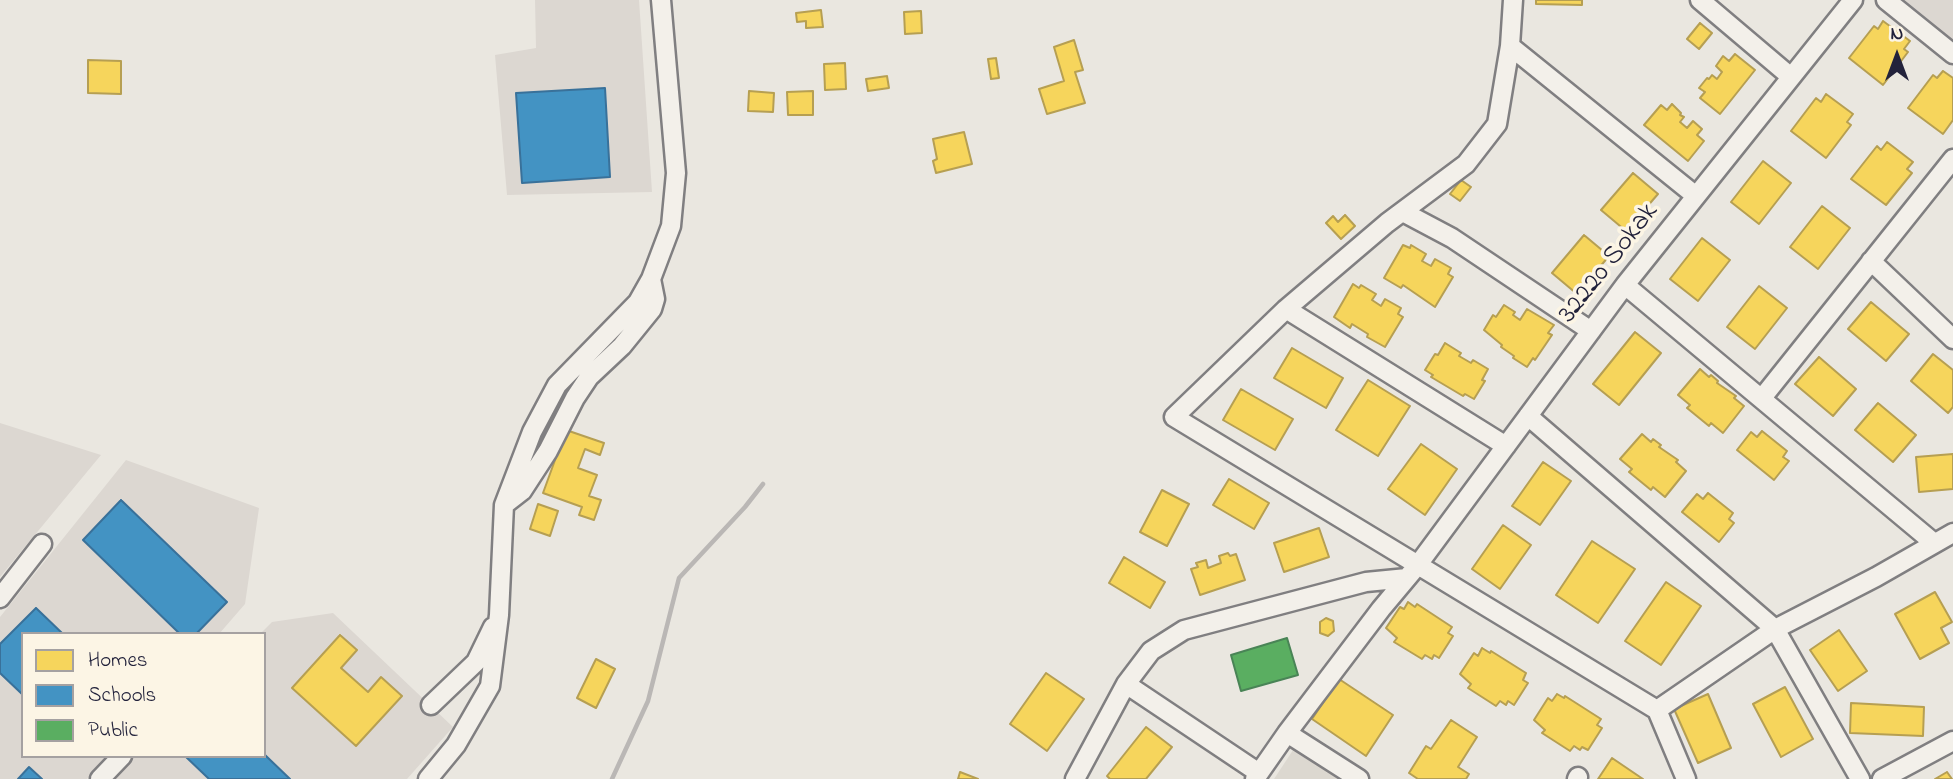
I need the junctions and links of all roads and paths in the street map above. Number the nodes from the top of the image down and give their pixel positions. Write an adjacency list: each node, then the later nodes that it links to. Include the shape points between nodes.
1 (661, 0): 25 (street, via 676,173 671,226 652,279 638,302 557,385 532,432 504,505)
2 (1513, 0): 6 (street)
3 (1700, 0): 8 (street)
4 (1853, 0): 8 (street, 32220 Sokak)
5 (1886, 0): 7 (street)
6 (1510, 46): 10 (street); 11 (street, via 1497,124 1466,164)
7 (1953, 54)
8 (1791, 77): 10 (street, 32220 Sokak)
9 (1953, 159): 12 (street)
10 (1696, 196): 13 (street, 32220 Sokak)
11 (1403, 212): 14 (street); 15 (street, via 1452,238)
12 (1871, 261): 16 (street); 17 (street)
13 (1625, 285): 15 (street, 32220 Sokak); 17 (street)
14 (1286, 309): 19 (street); 23 (street, via 1174,416)
15 (1591, 331): 18 (street, 32220 Sokak)
16 (1953, 339)
17 (1762, 398): 21 (street)
18 (1528, 416): 19 (street, 32220 Sokak); 26 (street)
19 (1506, 446): 23 (street, 32220 Sokak)
20 (1953, 533): 21 (street)
21 (1934, 543): 26 (street)
22 (42, 544): 24 (street)
23 (1412, 572): 27 (street, via 1184,630 1150,651); 29 (street); 30 (street, 32220 Sokak)
24 (0, 598)
25 (499, 615): 28 (street, via 476,662); 35 (street, via 490,686 456,745)
26 (1775, 629): 29 (street); 39 (street)
27 (1126, 684): 33 (street); 36 (street)
28 (431, 705)
29 (1657, 710): 38 (street)
30 (1287, 733): 33 (street, 32220 Sokak); 37 (street)
31 (1953, 741): 40 (street)
32 (120, 758): 34 (street)
33 (1257, 776)
34 (100, 779)
35 (428, 779)
36 (1075, 779)
37 (1359, 779)
38 (1686, 779)
39 (1860, 779)
40 (1882, 779)

